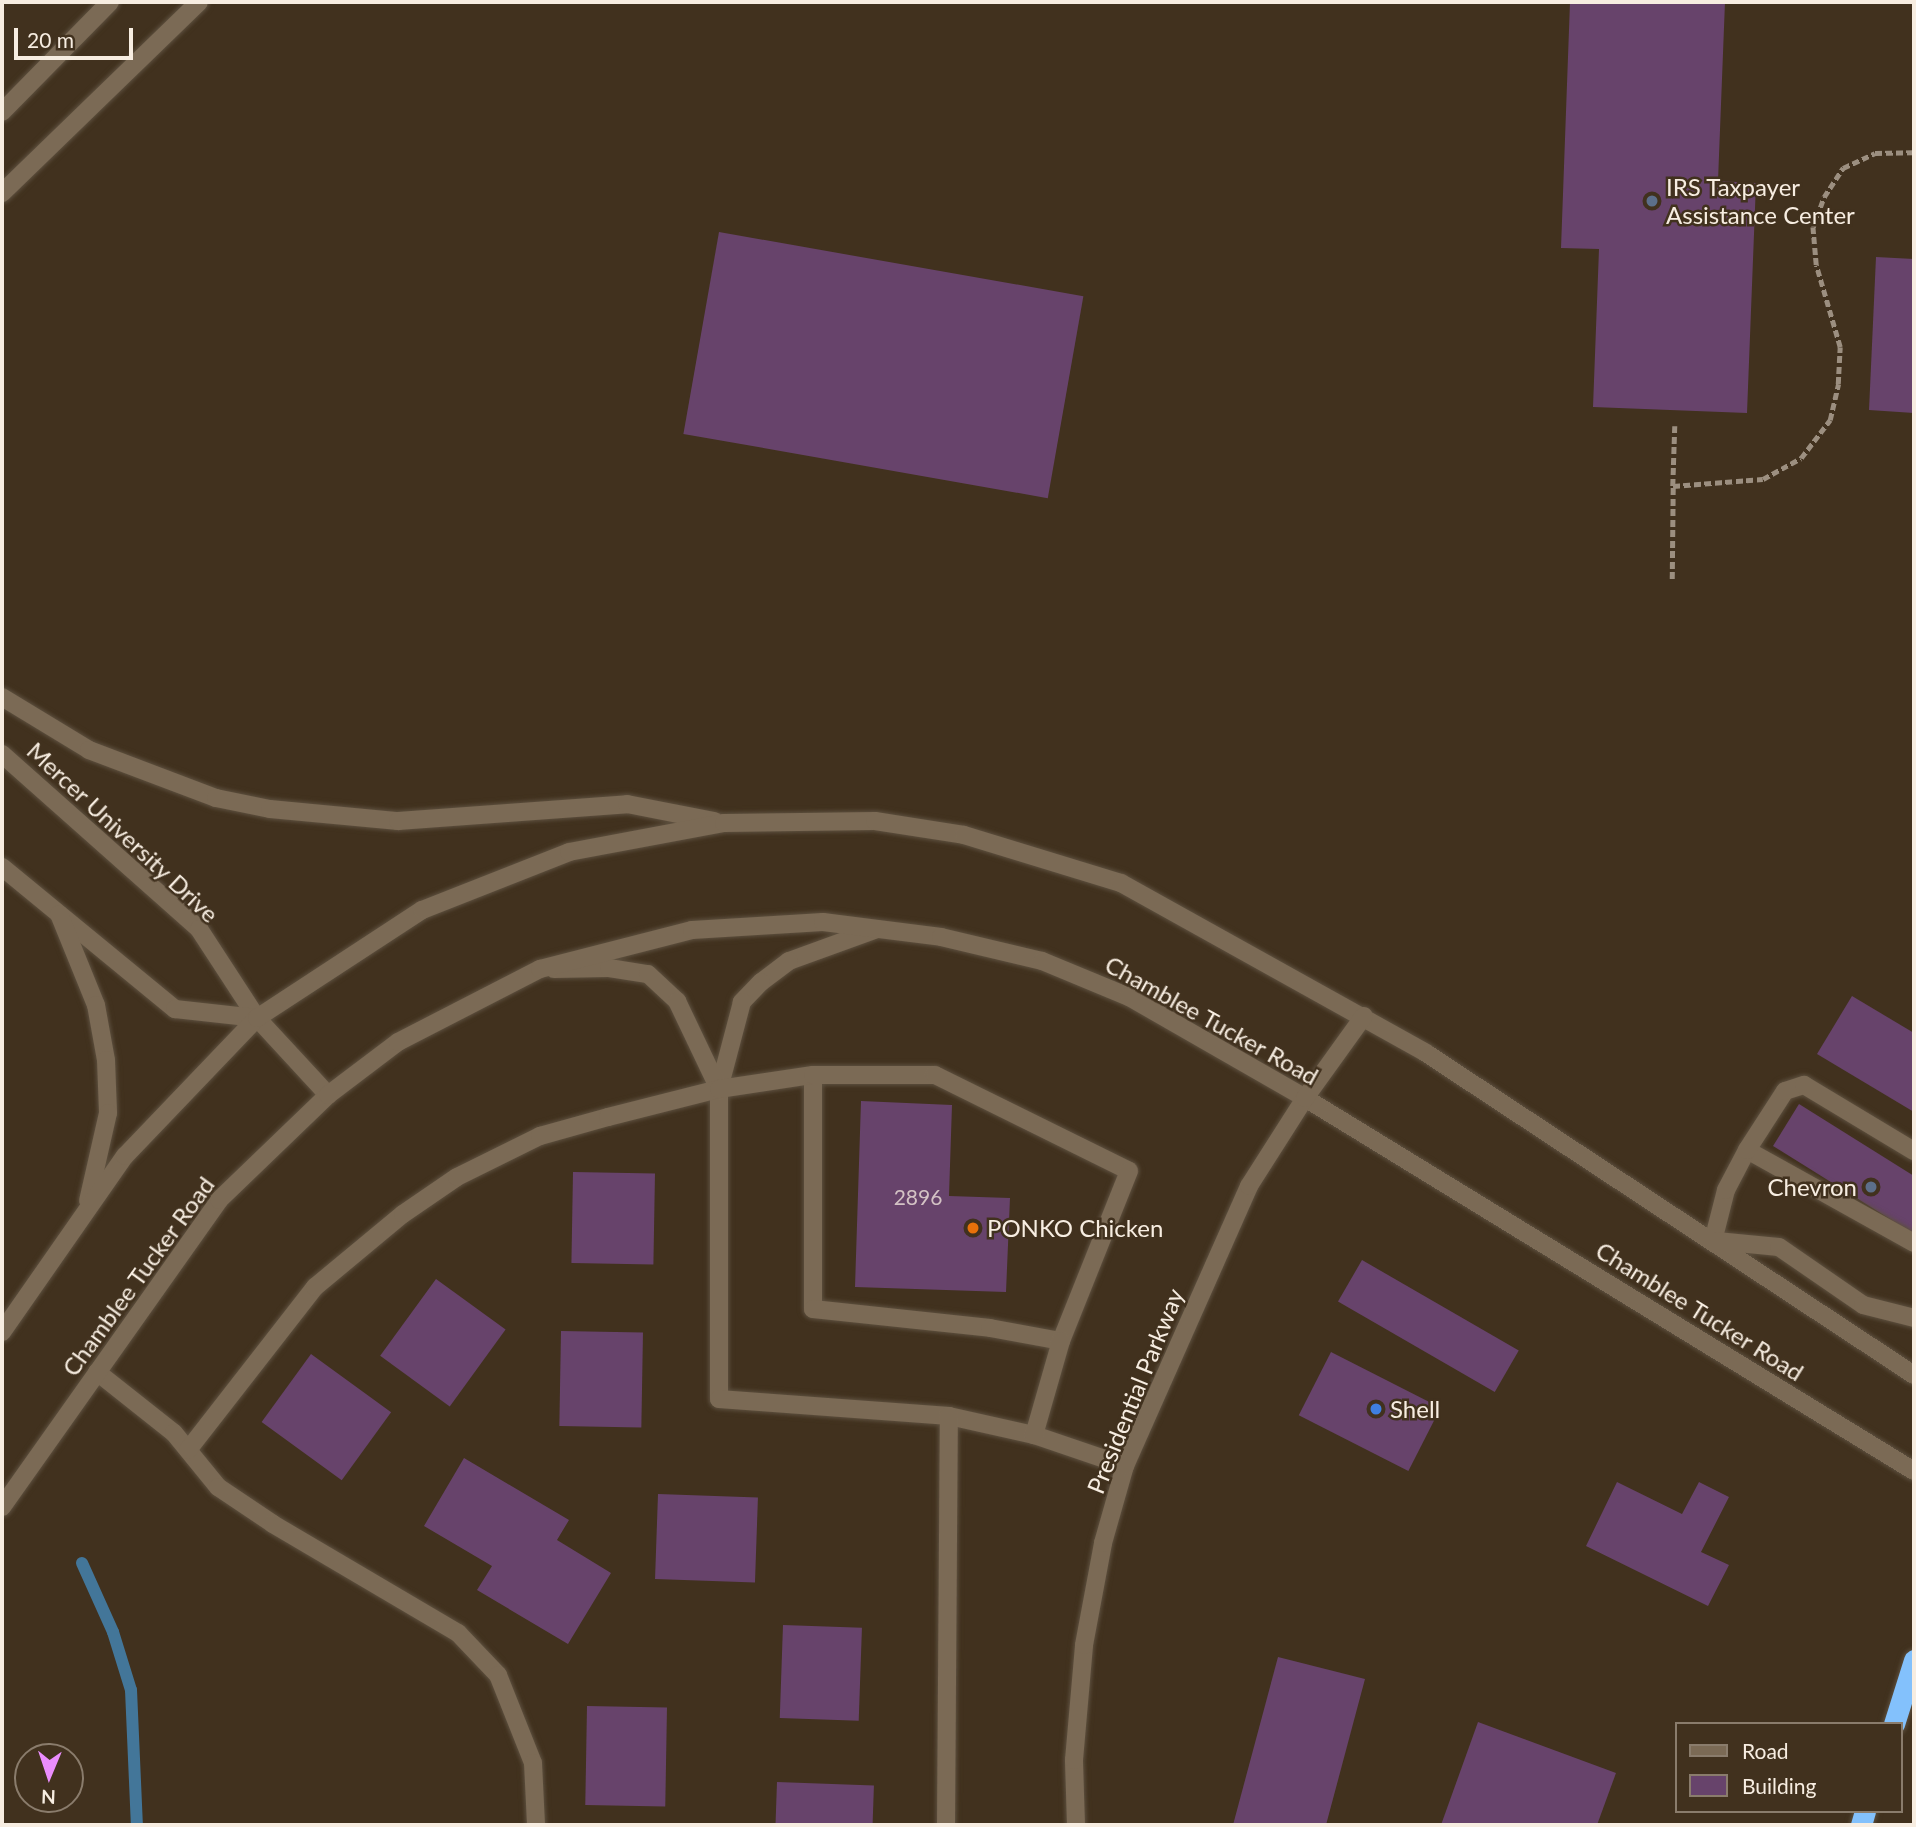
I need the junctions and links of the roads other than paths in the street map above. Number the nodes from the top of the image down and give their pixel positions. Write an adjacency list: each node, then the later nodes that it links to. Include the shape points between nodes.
1 (110, 2): 3 (main road)
2 (199, 2): 4 (main road)
3 (2, 112)
4 (2, 193)
5 (2, 697): 7 (main road, via 89,750 216,798 270,810 398,821 627,804)
6 (2, 754): 13 (main road, Mercer University Drive, via 199,929)
7 (724, 823): 12 (main road, via 875,821 964,835 1121,883); 13 (main road, via 569,852 422,911)
8 (2, 867): 9 (main road)
9 (59, 914): 13 (main road, via 175,1009); 20 (main road, via 96,1005 106,1060 108,1113)
10 (877, 929): 11 (main road, Chamblee Tucker Road, via 823,922 692,930); 15 (main road, via 789,961 761,982 742,1002); 17 (main road, Chamblee Tucker Road, via 941,937 1041,961 1129,997)
11 (540, 969): 15 (main road, via 608,968 649,975 677,1001); 16 (main road, Chamblee Tucker Road, via 398,1042)
12 (1364, 1016): 17 (main road, Presidential Parkway); 21 (main road)
13 (257, 1018): 16 (main road, Mercer University Drive); 20 (main road, via 125,1156)
14 (813, 1075): 15 (main road); 25 (main road, via 813,1309 990,1328); 25 (main road, via 934,1075 1129,1171)
15 (719, 1088): 28 (main road, via 719,1399); 30 (main road, via 540,1136 457,1177 403,1214 316,1287)
16 (328, 1095): 26 (main road, Chamblee Tucker Road, via 219,1200)
17 (1305, 1098): 31 (main road, Presidential Parkway, via 1235,1216); 32 (main road, Chamblee Tucker Road)
18 (1747, 1150): 19 (main road, via 1785,1091 1804,1086); 21 (main road, via 1726,1190); 22 (main road)
19 (1914, 1151)
20 (86, 1212): 24 (main road)
21 (1713, 1241): 23 (main road, via 1779,1247 1863,1305); 27 (main road)
22 (1914, 1243)
23 (1914, 1318)
24 (2, 1332)
25 (1061, 1341): 29 (main road)
26 (97, 1373): 30 (main road, via 174,1433); 33 (main road, Chamblee Tucker Road)
27 (1914, 1375)
28 (949, 1416): 29 (main road); 37 (main road)
29 (1034, 1435): 31 (main road)
30 (188, 1450): 36 (main road, via 218,1487 457,1633 498,1675 533,1763)
31 (1125, 1466): 38 (main road, Presidential Parkway, via 1103,1543 1084,1645 1074,1760)
32 (1914, 1471)
33 (2, 1507)
34 (1914, 1660): 35 (highway)
35 (1895, 1722)
36 (536, 1825)
37 (946, 1825)
38 (1076, 1825)

